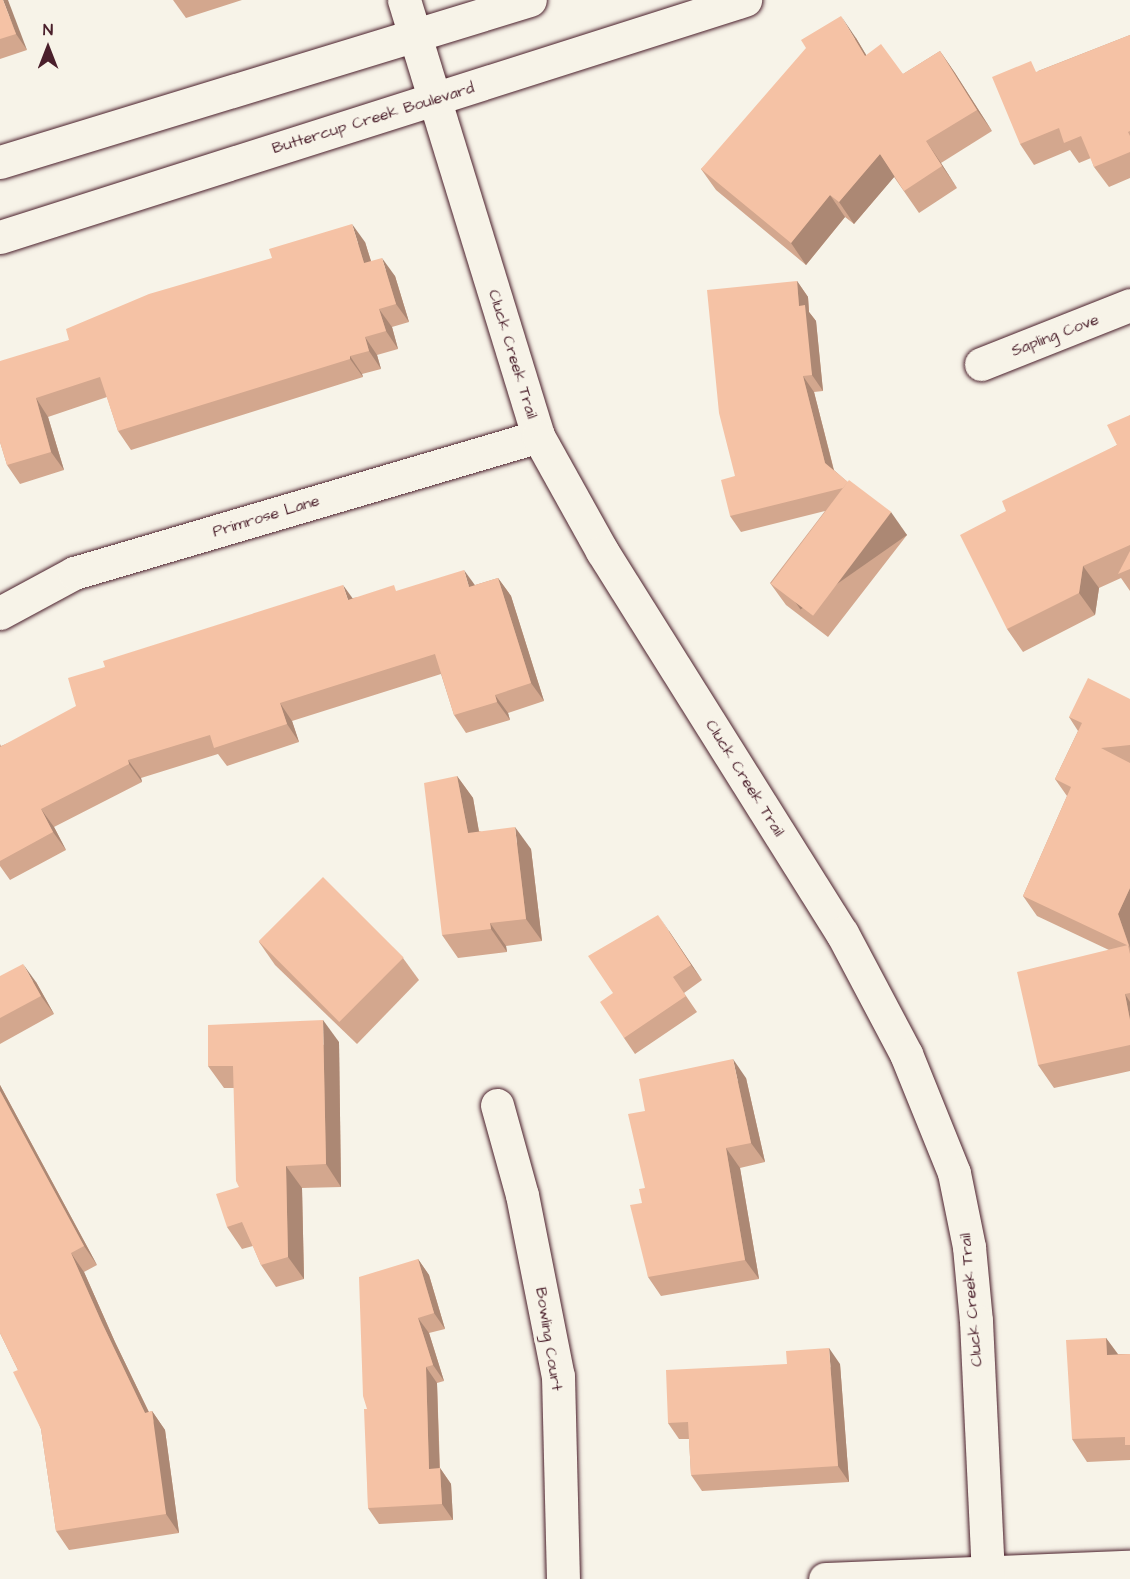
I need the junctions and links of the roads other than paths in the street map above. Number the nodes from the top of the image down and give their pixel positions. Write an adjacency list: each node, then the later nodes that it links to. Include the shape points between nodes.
1 (404, 0): 4 (street, Cluck Creek Trail)
2 (530, 0): 4 (street)
3 (745, 0): 5 (street, Buttercup Creek Boulevard)
4 (415, 36): 5 (street, Cluck Creek Trail); 6 (street)
5 (435, 100): 7 (street, Buttercup Creek Boulevard, via 366,118); 10 (street, Cluck Creek Trail)
6 (0, 162)
7 (0, 237)
8 (1130, 305): 9 (street, Sapling Cove)
9 (981, 364)
10 (538, 436): 11 (street, Primrose Lane, via 74,573); 14 (street, Cluck Creek Trail, via 602,551 842,933 906,1054 954,1173 969,1247 976,1321)
11 (0, 613)
12 (497, 1105): 15 (street, Bowling Court, via 522,1195 558,1376)
13 (1130, 1567): 14 (street)
14 (987, 1576): 16 (street)
15 (563, 1579)
16 (825, 1579)

